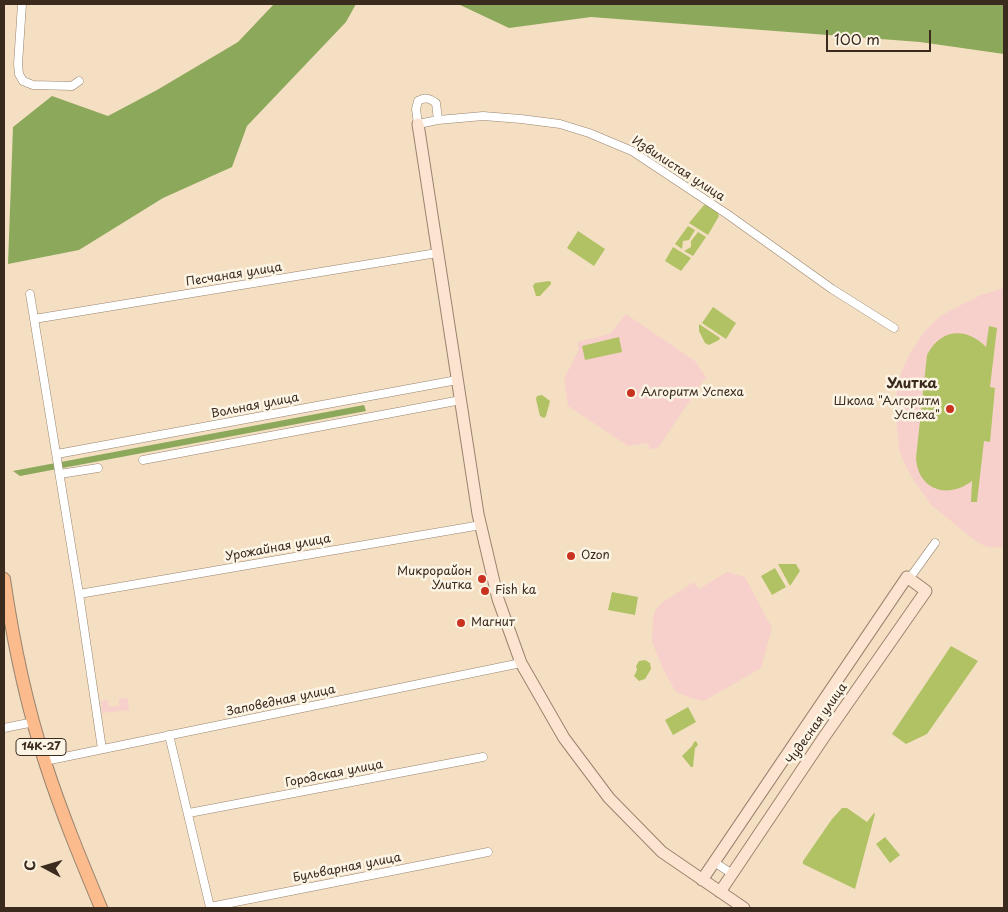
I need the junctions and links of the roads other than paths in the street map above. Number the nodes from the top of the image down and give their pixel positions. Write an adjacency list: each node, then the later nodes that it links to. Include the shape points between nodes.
1 (22, 4): 2 (street, via 18,64 22,81 33,85 72,86)
2 (79, 81)
3 (438, 120): 4 (street, Извилистая улица); 4 (street, via 436,103 424,98 418,101 416,109); 8 (street, Извилистая улица, via 483,116 560,124 632,151)
4 (418, 124): 5 (street)
5 (437, 253): 7 (street, Песчаная улица); 9 (street)
6 (30, 294): 7 (street)
7 (34, 319): 11 (street)
8 (894, 328)
9 (457, 380): 10 (street); 11 (street, Вольная улица)
10 (461, 400): 12 (street); 15 (street)
11 (57, 454): 14 (street)
12 (143, 460)
13 (98, 468): 14 (street)
14 (60, 474): 19 (street)
15 (481, 525): 19 (street, Урожайная улица); 20 (street, via 498,599)
16 (935, 543): 18 (street, Чудесная улица)
17 (4, 579): 21 (main road, 14К-27)
18 (910, 579): 29 (street, Чудесная улица, via 907,577 888,604); 30 (street, Чудесная улица, via 926,591)
19 (80, 594): 24 (street)
20 (521, 663): 23 (street, Заповедная улица); 31 (street, via 564,738 609,798 662,852)
21 (34, 722): 22 (street); 26 (main road, 14К-27)
22 (4, 728)
23 (169, 735): 24 (street, Заповедная улица); 27 (street)
24 (102, 749): 26 (street, Заповедная улица)
25 (483, 757): 27 (street, Городская улица)
26 (45, 761): 34 (main road, 14К-27)
27 (189, 813): 33 (street)
28 (488, 852): 33 (street, Бульварная улица)
29 (714, 862): 30 (street); 31 (street, Чудесная улица)
30 (731, 872): 32 (street, Чудесная улица)
31 (702, 880): 32 (street)
32 (720, 892): 35 (street)
33 (210, 907)
34 (101, 908)
35 (744, 908)

